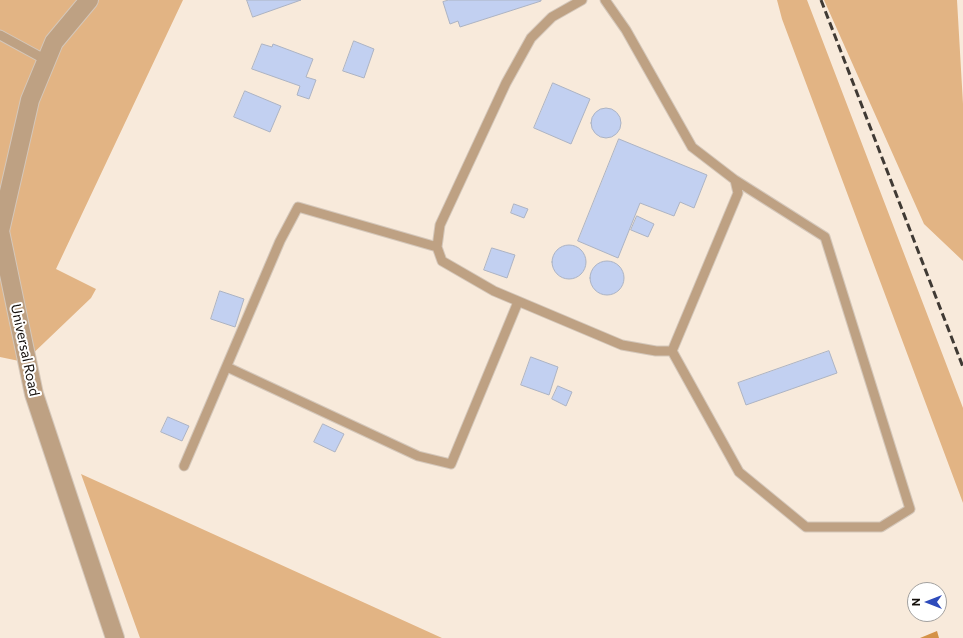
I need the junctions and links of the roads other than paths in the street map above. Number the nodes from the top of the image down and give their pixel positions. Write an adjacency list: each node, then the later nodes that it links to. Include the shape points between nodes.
1 (89, 0): 5 (street, Universal Road, via 54,42)
2 (582, 0): 7 (lane, via 552,17 532,38 506,83 440,225)
3 (605, 0): 6 (lane, via 626,30 692,147)
4 (0, 35): 5 (lane)
5 (46, 60): 12 (street, Universal Road, via 30,100 0,231 34,394)
6 (735, 180): 9 (lane, via 738,193); 9 (lane, via 825,237 910,509 881,527 806,527 739,472)
7 (437, 247): 8 (lane, via 442,261); 10 (lane, via 298,207 280,241)
8 (518, 302): 9 (lane, via 622,345); 10 (lane, via 451,464 418,456)
9 (672, 351)
10 (226, 367): 11 (lane)
11 (184, 466)
12 (115, 638)

